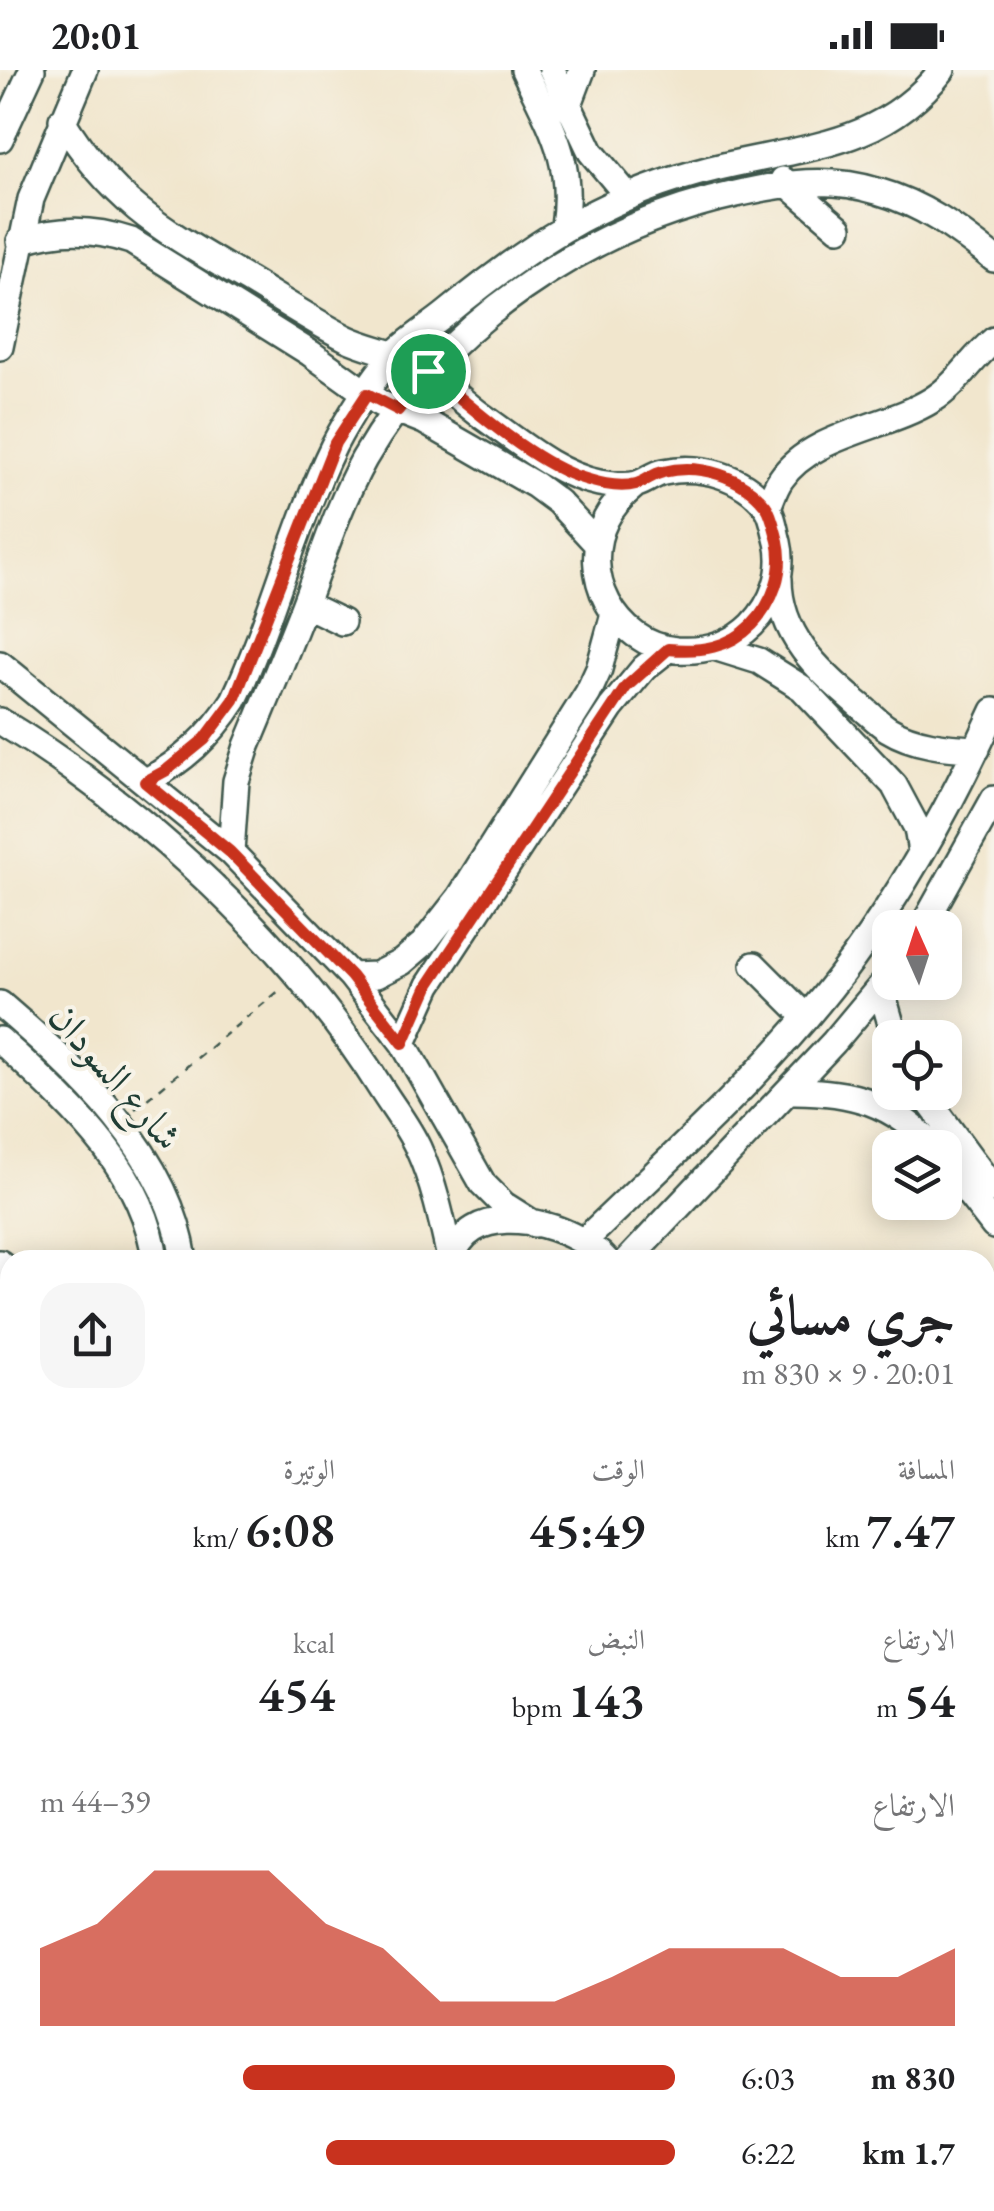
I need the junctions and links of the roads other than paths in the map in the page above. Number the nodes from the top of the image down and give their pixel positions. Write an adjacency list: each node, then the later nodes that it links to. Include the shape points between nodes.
1 (32, 70): 9 (street)
2 (85, 70): 8 (street)
3 (524, 70): 13 (street, via 566,167)
4 (552, 70): 7 (street)
5 (582, 70): 7 (street)
6 (942, 70): 10 (street, via 928,89 882,122 831,145)
7 (568, 107): 12 (street, via 591,152)
8 (62, 120): 15 (street); 19 (street, via 101,176 139,213 328,328)
9 (0, 139)
10 (776, 156): 11 (street); 12 (street)
11 (784, 183): 14 (street); 16 (street, via 830,182 918,205); 20 (street, via 711,199 596,244 507,301)
12 (627, 194): 13 (street)
13 (564, 226): 19 (street)
14 (839, 228)
15 (20, 241): 18 (street); 21 (street, via 76,229 131,241)
16 (994, 259)
17 (994, 340): 24 (street, via 935,398 800,459 781,478)
18 (0, 347)
19 (394, 355): 20 (street); 21 (street)
20 (428, 371): 22 (street); 23 (street, via 545,460 600,484)
21 (367, 394): 22 (street); 36 (street, via 335,443 234,700 205,739)
22 (398, 410): 25 (street, via 536,485); 27 (street, via 340,507)
23 (635, 485): 24 (street, via 659,472 713,471); 25 (street, via 617,501)
24 (768, 507): 26 (street)
25 (597, 544): 28 (street, via 599,580)
26 (779, 572): 30 (street, via 764,610); 35 (street, via 788,626 841,690 898,734)
27 (305, 604): 29 (street); 38 (street, via 236,780)
28 (614, 614): 31 (street, via 629,630); 44 (street, via 588,693 460,898 402,962 376,975)
29 (342, 622)
30 (714, 648): 31 (street); 39 (street, via 759,661 802,688 894,785)
31 (668, 649): 49 (street, via 612,708 429,984)
32 (0, 664): 36 (street)
33 (994, 711): 35 (street)
34 (0, 721): 60 (street, via 45,748 192,867 297,977 366,1063 417,1145)
35 (977, 749): 39 (street)
36 (145, 782): 38 (street)
37 (994, 799): 42 (street)
38 (230, 852): 44 (street)
39 (921, 852): 40 (street)
40 (902, 886): 41 (street); 47 (street)
41 (923, 910)
42 (933, 910)
43 (754, 965): 47 (street)
44 (351, 976): 49 (street)
45 (872, 998): 50 (street)
46 (0, 1004): 59 (street, شارع السودان, via 118,1123 170,1204)
47 (806, 1017): 57 (street)
48 (0, 1040): 58 (street, شارع السودان, via 108,1153 144,1216)
49 (403, 1043): 55 (street, via 483,1184)
50 (789, 1091): 52 (street, via 829,1090 868,1100); 63 (street)
51 (935, 1110): 54 (street)
52 (916, 1130)
53 (962, 1184): 56 (street)
54 (994, 1190)
55 (534, 1224): 57 (street); 61 (street, via 489,1223 472,1230)
56 (994, 1226)
57 (584, 1240): 62 (street)
58 (152, 1250)
59 (182, 1250)
60 (448, 1250)
61 (455, 1250)
62 (595, 1250)
63 (638, 1250)

